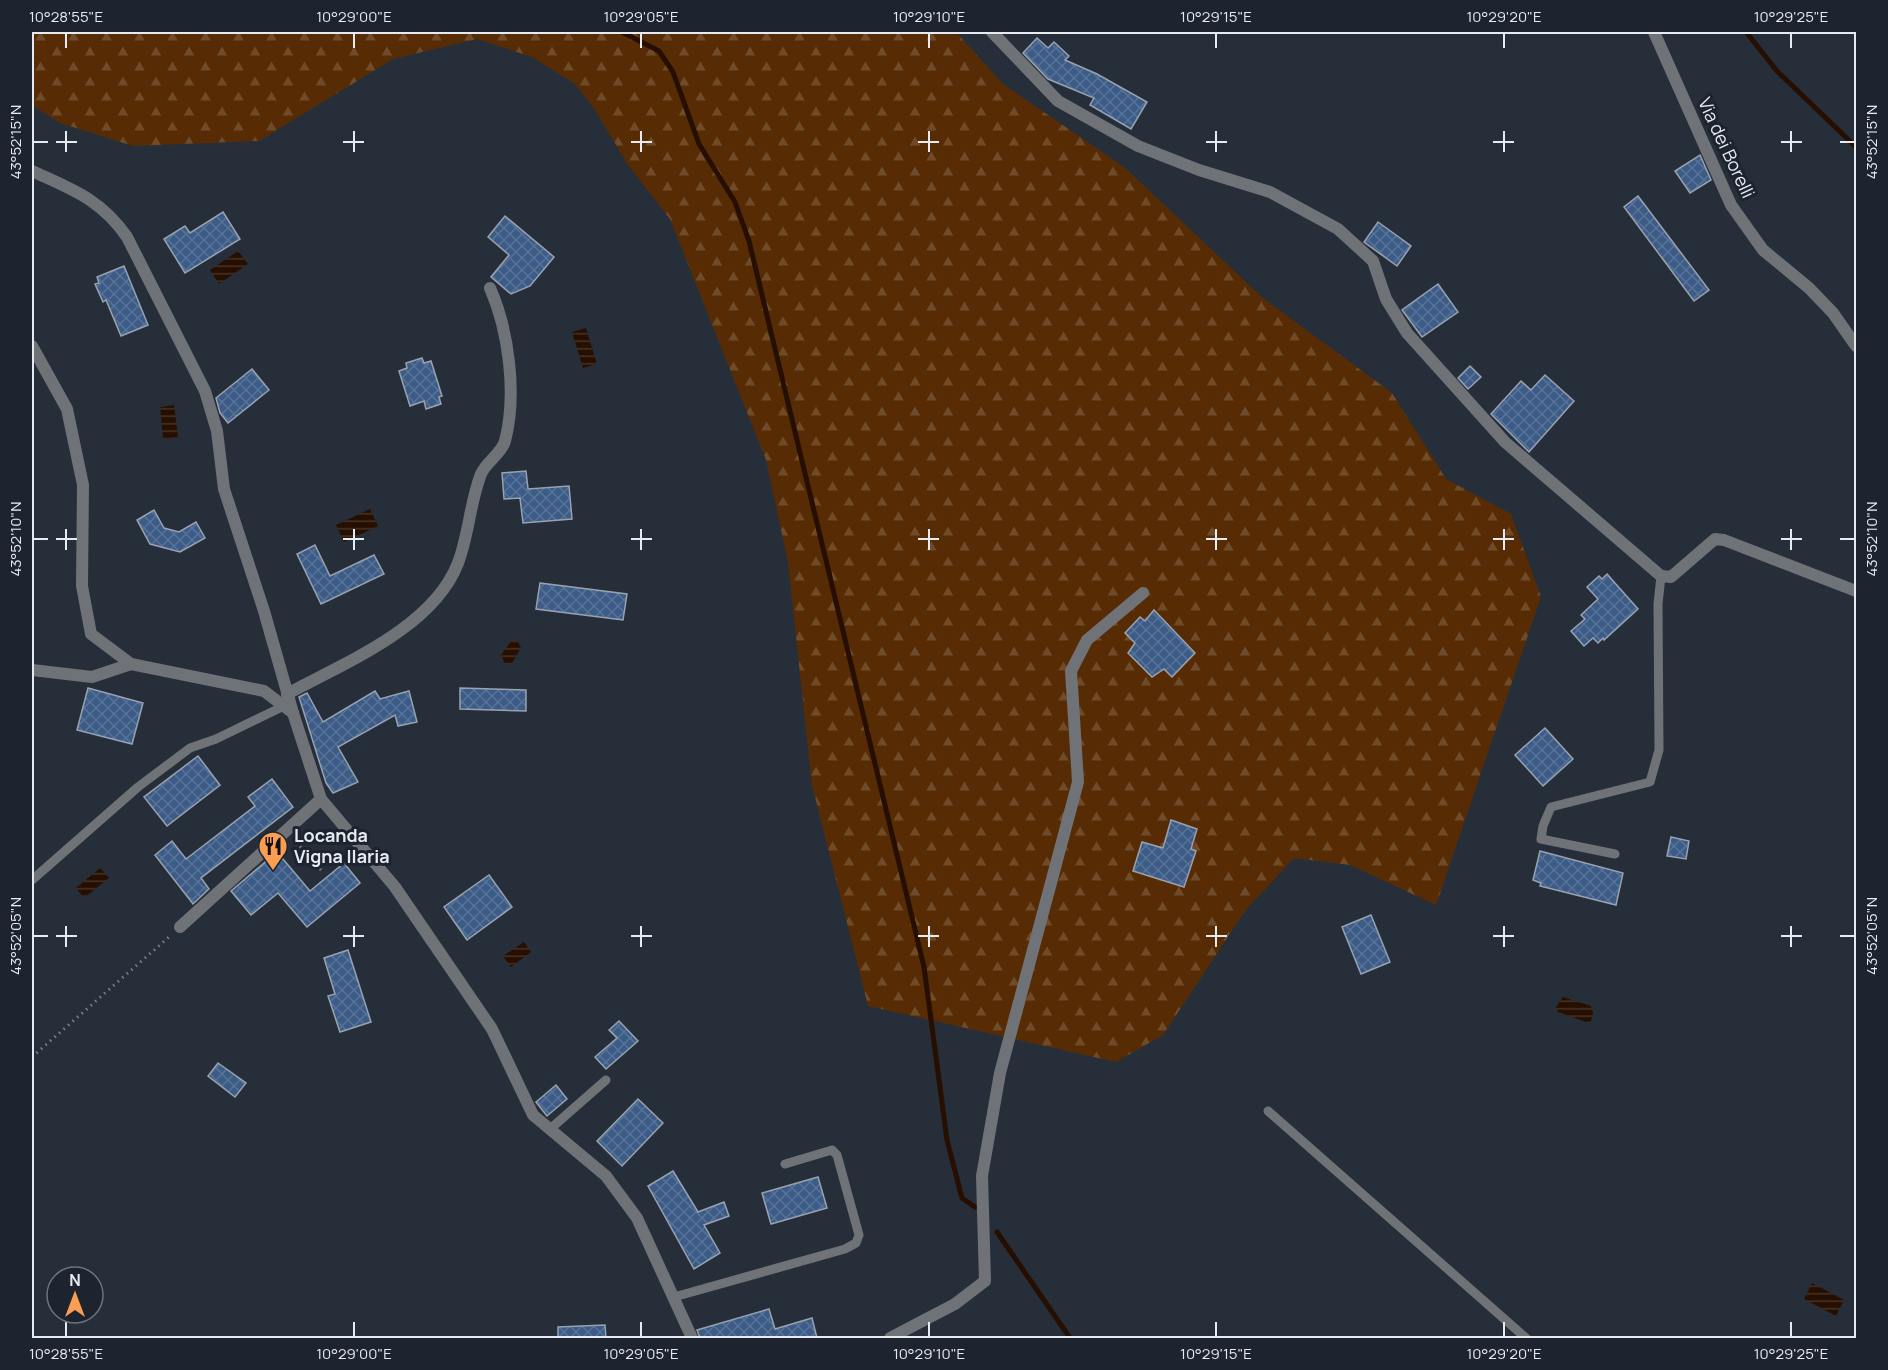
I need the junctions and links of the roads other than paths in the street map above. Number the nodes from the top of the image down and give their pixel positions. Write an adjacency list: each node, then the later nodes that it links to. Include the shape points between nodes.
1 (992, 32): 7 (street, via 1058,101 1138,146 1270,192 1338,230 1373,261 1386,299 1407,333 1505,442)
2 (1654, 32): 6 (street, Via dei Borelli, via 1731,205 1763,250 1809,288)
3 (32, 171): 12 (street, via 80,193 112,215 205,391 217,431 224,489 264,610)
4 (490, 288): 12 (street, via 501,313 508,351 510,389 505,442 481,473 458,565 434,600 402,631)
5 (32, 346): 10 (street, via 67,409 83,485 81,586 92,634)
6 (1857, 346)
7 (1661, 576): 8 (street, via 1671,577 1715,539); 14 (lane, via 1659,750 1650,782 1551,807 1543,826 1541,839)
8 (1857, 591)
9 (1143, 593): 23 (street, via 1087,640 1071,671 1078,782 1000,1072 982,1176 985,1281 955,1304)
10 (131, 664): 11 (street, via 92,677); 12 (street, via 264,691)
11 (32, 670)
12 (288, 705): 13 (street); 15 (lane, via 190,748 138,787)
13 (321, 799): 16 (street); 19 (street, via 395,887 492,1029 533,1115)
14 (1615, 854)
15 (32, 880)
16 (180, 927)
17 (606, 1080): 19 (lane)
18 (1268, 1111): 24 (lane)
19 (549, 1130): 21 (street, via 606,1176 637,1218)
20 (785, 1164): 21 (lane, via 832,1150 837,1155 859,1235 856,1243)
21 (674, 1297): 22 (street)
22 (692, 1338)
23 (890, 1338)
24 (1526, 1338)

